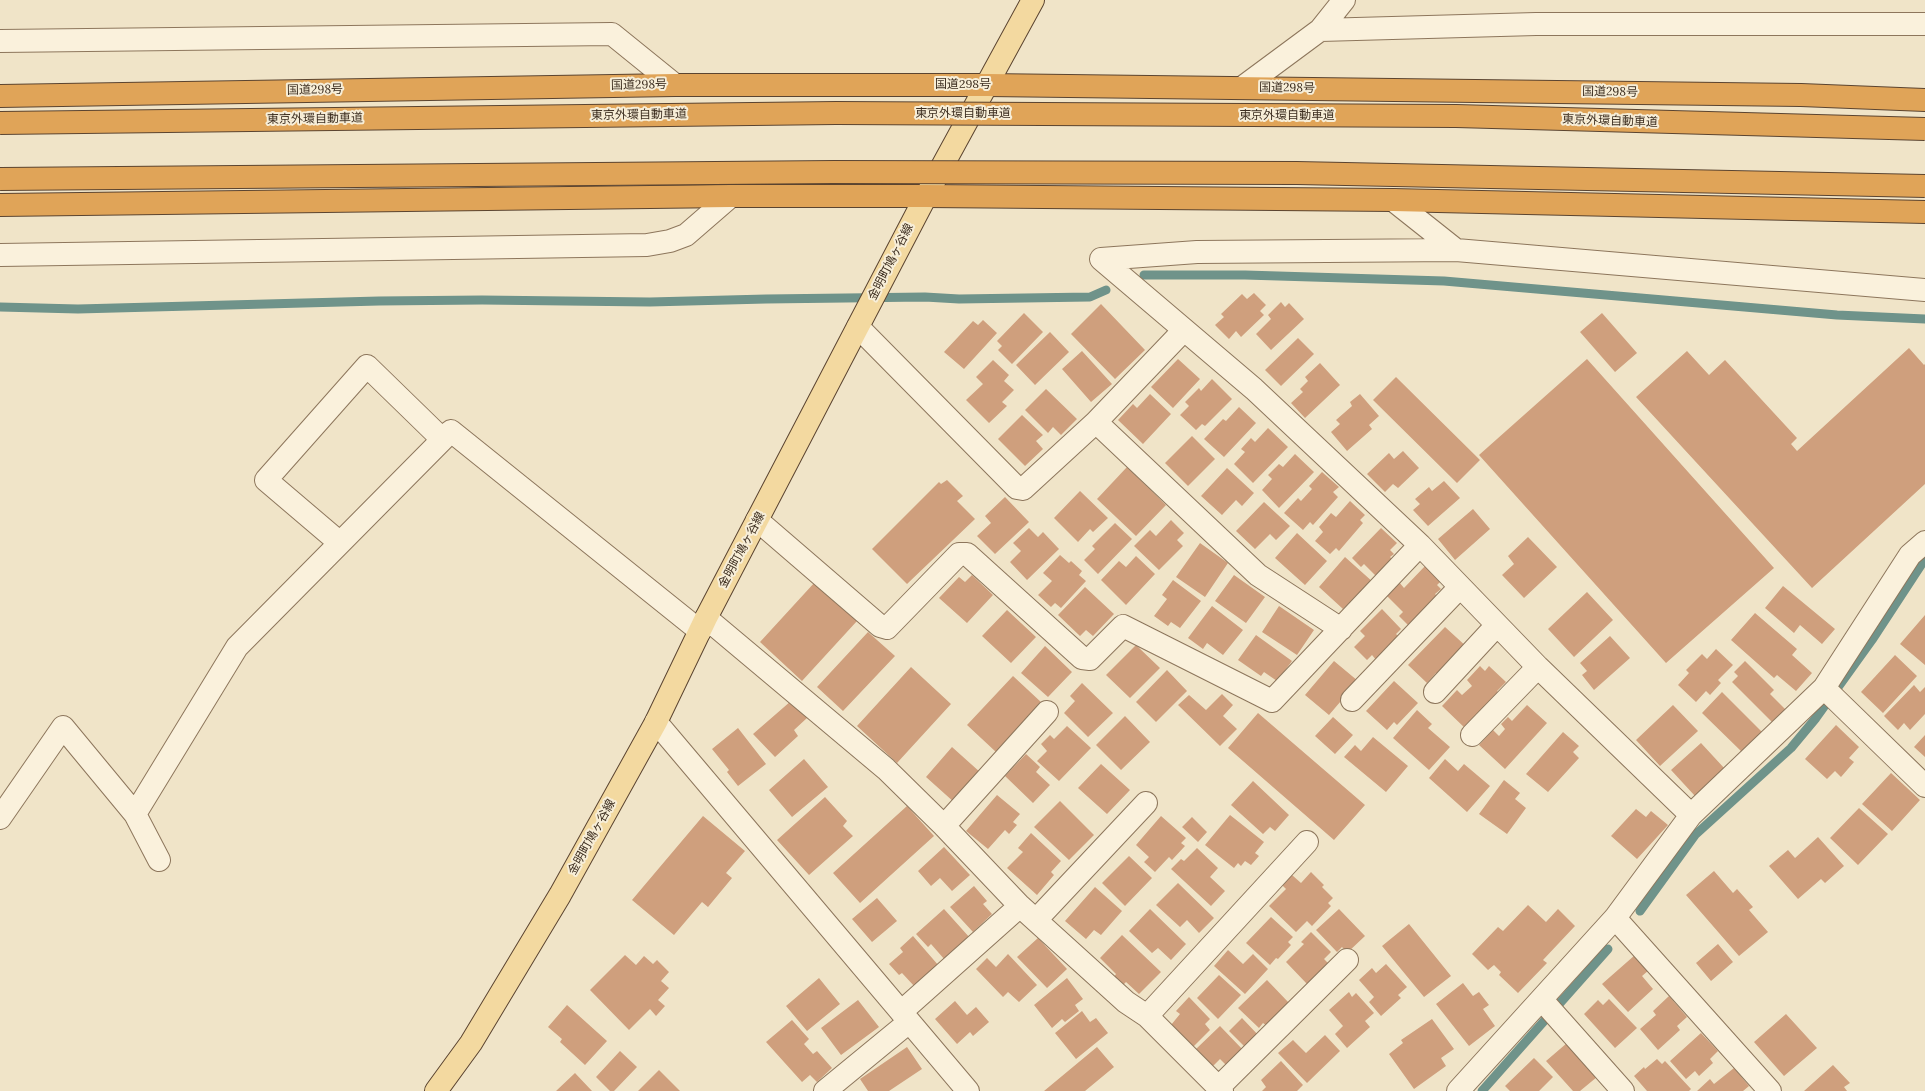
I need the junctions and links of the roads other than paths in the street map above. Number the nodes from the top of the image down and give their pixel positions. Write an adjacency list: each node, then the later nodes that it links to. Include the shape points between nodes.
1 (1033, 0): 7 (main road, 金明町鳩ヶ谷線)
2 (1344, 0): 4 (street)
3 (1925, 24): 4 (street, via 1544,24)
4 (1320, 30): 8 (street)
5 (0, 41): 6 (street, via 612,34)
6 (675, 85): 7 (highway, 国道298号); 11 (highway, 国道298号)
7 (987, 85): 8 (highway, 国道298号); 18 (main road, 金明町鳩ヶ谷線)
8 (1243, 87): 9 (highway, 国道298号)
9 (1801, 95): 10 (highway); 12 (highway, 国道298号)
10 (1925, 95)
11 (0, 96)
12 (1925, 100)
13 (0, 123): 14 (highway, 東京外環自動車道, bridge, via 844,114 1456,116)
14 (1925, 129)
15 (0, 178): 16 (highway, bridge, via 834,172 1282,173)
16 (1925, 186)
17 (731, 196): 18 (highway); 20 (highway); 23 (street, via 686,235 647,245)
18 (926, 196): 19 (highway); 25 (main road, 金明町鳩ヶ谷線)
19 (1393, 200): 21 (highway, via 1830,209); 22 (street)
20 (0, 205)
21 (1925, 214)
22 (1456, 250): 24 (street); 26 (street, via 1197,252 1101,259)
23 (0, 255)
24 (1925, 290)
25 (858, 327): 27 (street, via 1017,488 1023,489); 29 (main road, 金明町鳩ヶ谷線)
26 (1184, 330): 27 (street); 32 (street, via 1254,389)
27 (1096, 422): 36 (street, via 1258,575)
28 (442, 439): 31 (street); 31 (street, via 367,366 266,480); 34 (street, via 450,431)
29 (757, 520): 34 (main road, 金明町鳩ヶ谷線); 36 (street, via 880,626 887,628 959,554 967,554 1082,658 1090,659 1124,626 1272,701)
30 (1925, 542): 38 (street, via 1910,555)
31 (340, 543): 46 (street, via 237,647)
32 (1420, 545): 33 (street); 36 (street)
33 (1460, 587): 35 (street); 40 (street)
34 (703, 624): 42 (main road, 金明町鳩ヶ谷線); 49 (street, via 886,769)
35 (1497, 625): 37 (street); 39 (street)
36 (1341, 629)
37 (1538, 667): 43 (street); 47 (street)
38 (1824, 688): 44 (street); 47 (street)
39 (1435, 692)
40 (1352, 700)
41 (1047, 712): 49 (street)
42 (656, 722): 58 (street); 60 (main road, 金明町鳩ヶ谷線, via 556,902 471,1043)
43 (1472, 735)
44 (1925, 786)
45 (1146, 803): 54 (street)
46 (135, 814): 48 (street, via 63,727); 51 (street)
47 (1691, 815): 53 (street)
48 (0, 818)
49 (944, 826): 52 (street)
50 (1307, 842): 57 (street)
51 (160, 860)
52 (1020, 906): 54 (street); 58 (street)
53 (1615, 918): 56 (street); 65 (street)
54 (1036, 920): 57 (street, via 1126,1002)
55 (1347, 960): 59 (street)
56 (1542, 1000): 63 (street); 64 (street)
57 (1147, 1016): 59 (street)
58 (905, 1017): 61 (street); 62 (street)
59 (1220, 1089)
60 (436, 1091)
61 (825, 1091)
62 (968, 1091)
63 (1458, 1091)
64 (1623, 1091)
65 (1770, 1091)

